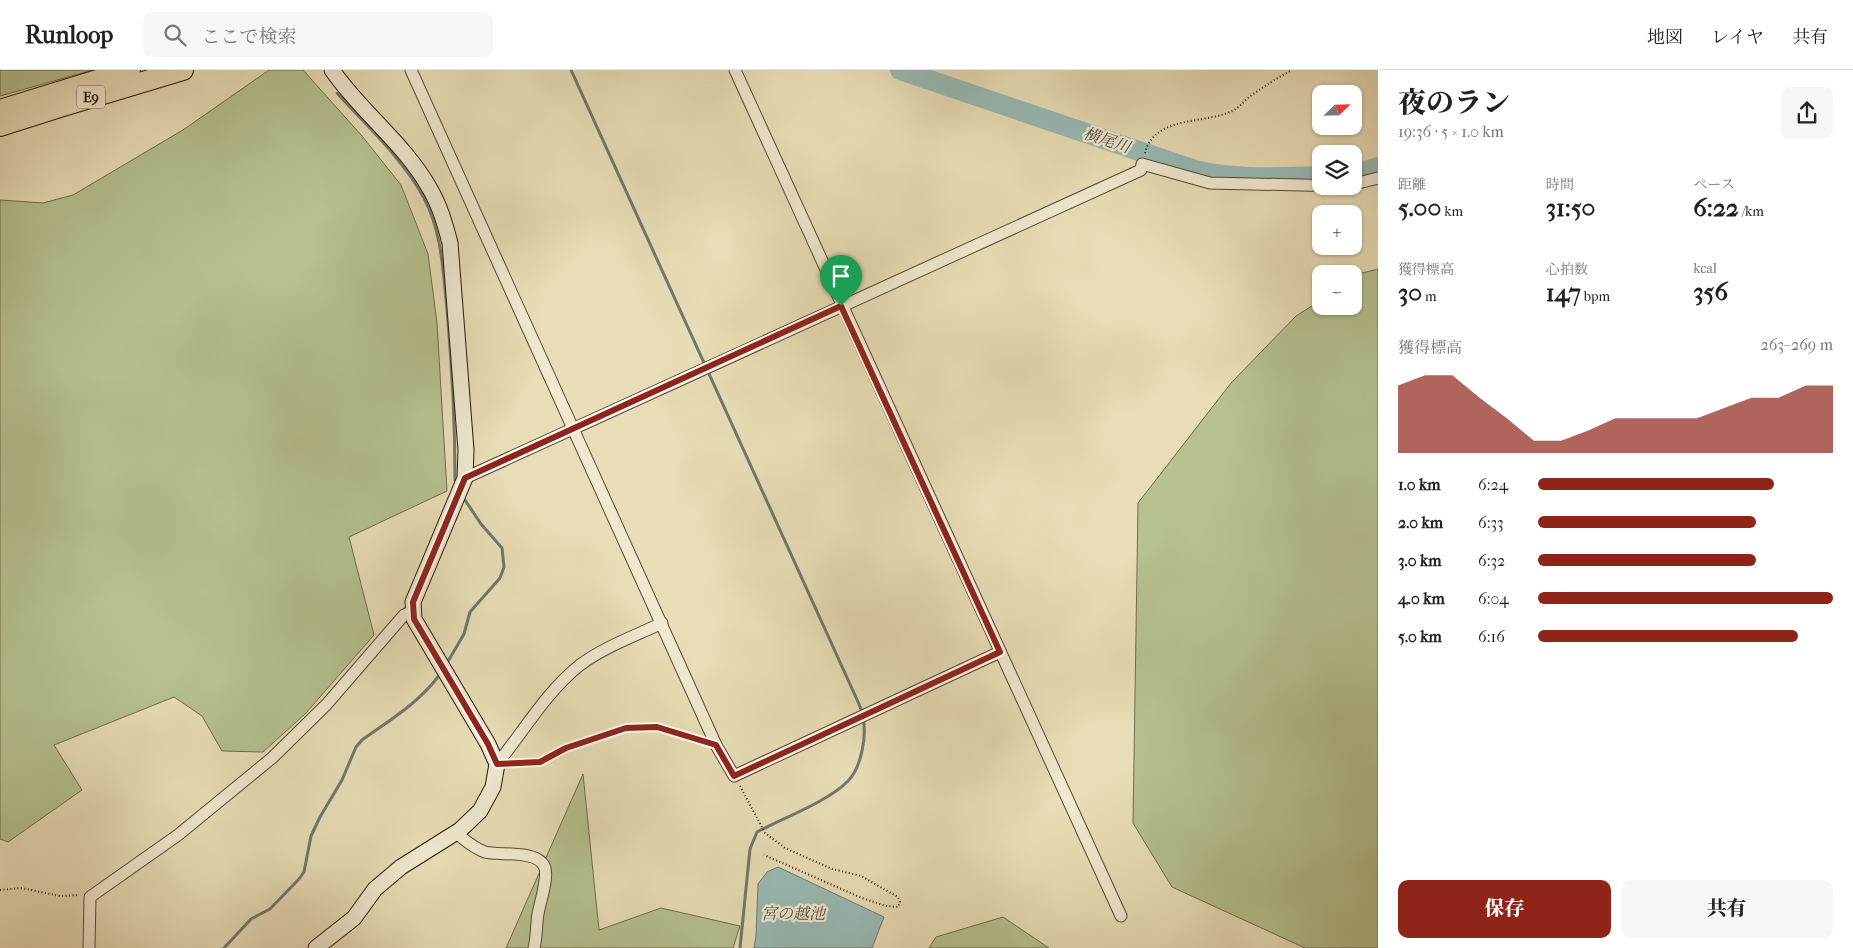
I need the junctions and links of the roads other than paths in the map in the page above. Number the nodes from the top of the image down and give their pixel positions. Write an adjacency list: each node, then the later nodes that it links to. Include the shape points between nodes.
1 (130, 70): 6 (highway, E9)
2 (183, 70): 7 (highway, E9)
3 (332, 70): 13 (street, via 430,188 443,216 450,243 466,450)
4 (411, 70): 12 (street)
5 (735, 70): 11 (street)
6 (0, 110)
7 (0, 126)
8 (1378, 178): 9 (street)
9 (1362, 182)
10 (1312, 185): 11 (street, via 1210,183 1142,164 1141,170)
11 (841, 306): 12 (street); 16 (street)
12 (574, 428): 13 (street); 15 (street)
13 (465, 478): 14 (street, via 413,602)
14 (413, 611): 17 (street, via 414,619); 20 (street, via 404,615 326,705 272,758 178,835 90,897)
15 (662, 623): 16 (street, via 716,745 734,776); 17 (street, via 580,665 548,697)
16 (1000, 652): 19 (street)
17 (497, 764): 18 (street, via 493,787 480,811)
18 (456, 833): 21 (street, via 401,867 375,889 354,918); 22 (street, via 487,852 514,854 541,863 545,869 545,882)
19 (1121, 916)
20 (89, 948)
21 (316, 948)
22 (534, 948)

